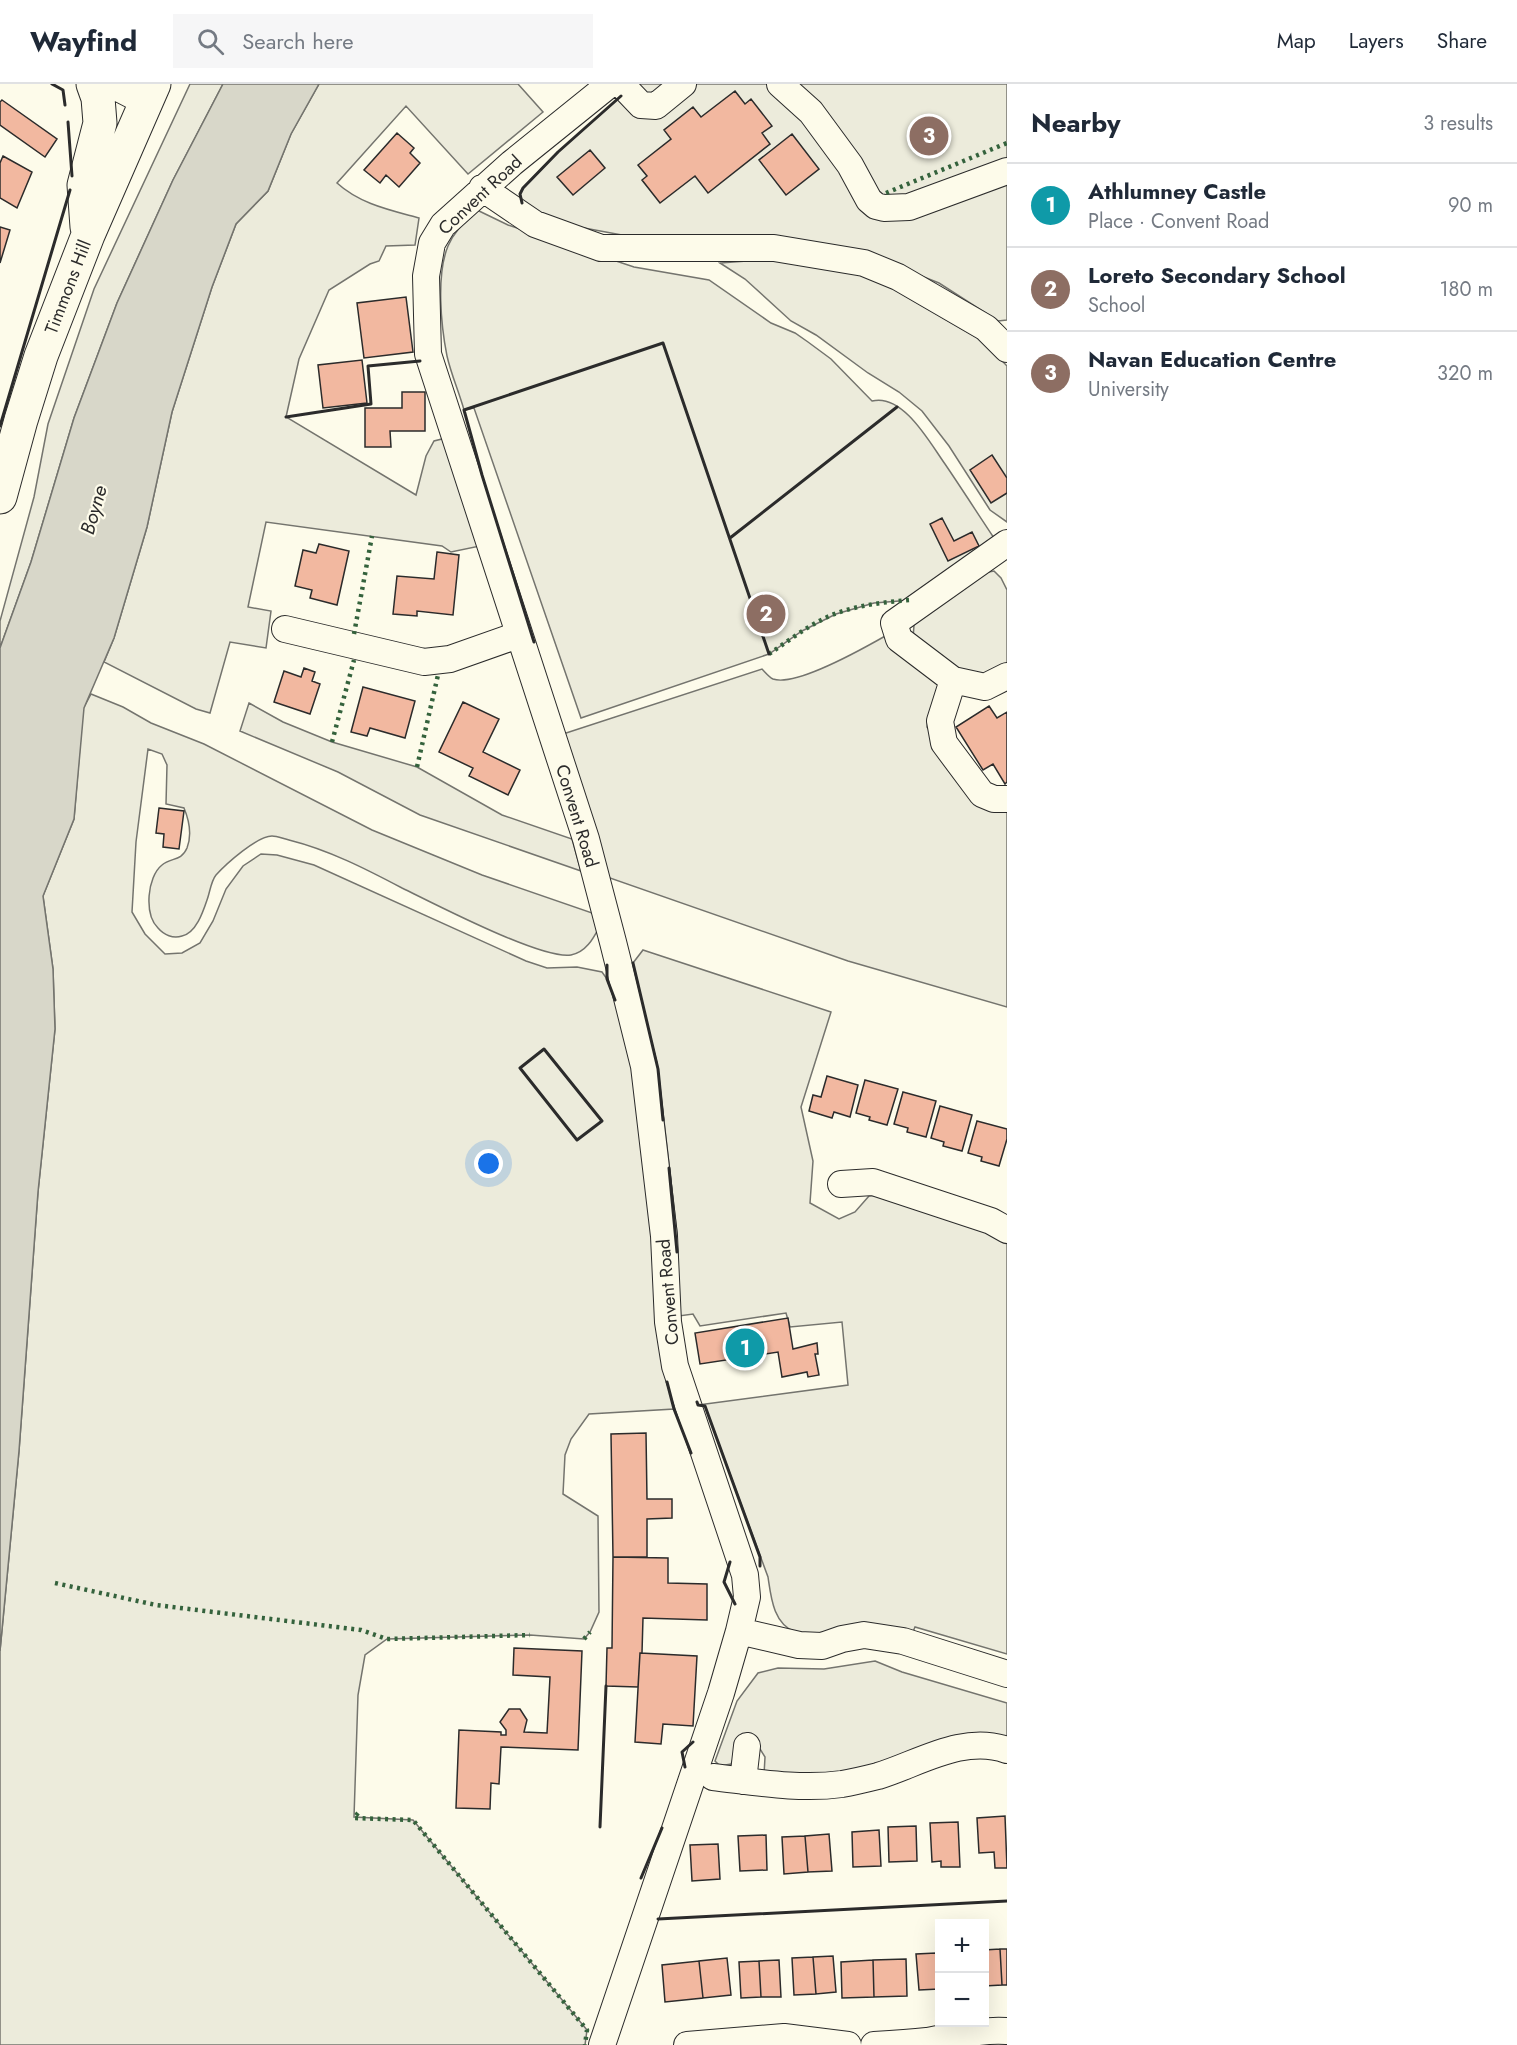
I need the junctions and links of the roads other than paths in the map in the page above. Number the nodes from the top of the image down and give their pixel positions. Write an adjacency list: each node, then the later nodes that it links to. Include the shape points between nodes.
1 (93, 84): 10 (main road, via 100,123 84,185)
2 (118, 84): 7 (main road)
3 (610, 84): 9 (street, Convent Road)
4 (621, 84): 5 (street, via 641,105 656,106)
5 (684, 84)
6 (780, 84): 8 (street, via 811,112 876,206 909,207)
7 (150, 92): 10 (main road, Timmons Hill)
8 (1007, 171)
9 (482, 188): 11 (street, via 535,224 601,248 774,248 864,263); 17 (street, Convent Road, via 443,225 432,243 426,276 428,354)
10 (88, 235): 13 (main road, Timmons Hill, via 41,356)
11 (997, 329): 12 (street)
12 (1007, 349)
13 (0, 497)
14 (1007, 544): 15 (street); 19 (street, via 894,623 898,639)
15 (1007, 554)
16 (285, 629): 17 (street, via 424,662 450,659)
17 (518, 635): 23 (street, Convent Road, via 586,838 644,1066 675,1366 745,1575 747,1597)
18 (1007, 676): 19 (street, via 985,687)
19 (953, 680): 20 (street, via 940,721 944,743 982,794)
20 (1007, 799)
21 (841, 1184): 22 (street, via 873,1182 991,1221)
22 (1007, 1230)
23 (739, 1631): 24 (street, via 799,1646 822,1646 864,1635 903,1641); 30 (street, Convent Road)
24 (1007, 1674)
25 (747, 1746): 28 (street)
26 (1007, 1750): 28 (street, via 976,1746 952,1749 879,1776 842,1784 799,1787)
27 (713, 1777): 28 (street)
28 (743, 1781)
29 (1007, 2031): 33 (street)
30 (602, 2045)
31 (687, 2045): 32 (street, via 784,2037)
32 (848, 2045)
33 (874, 2045)

